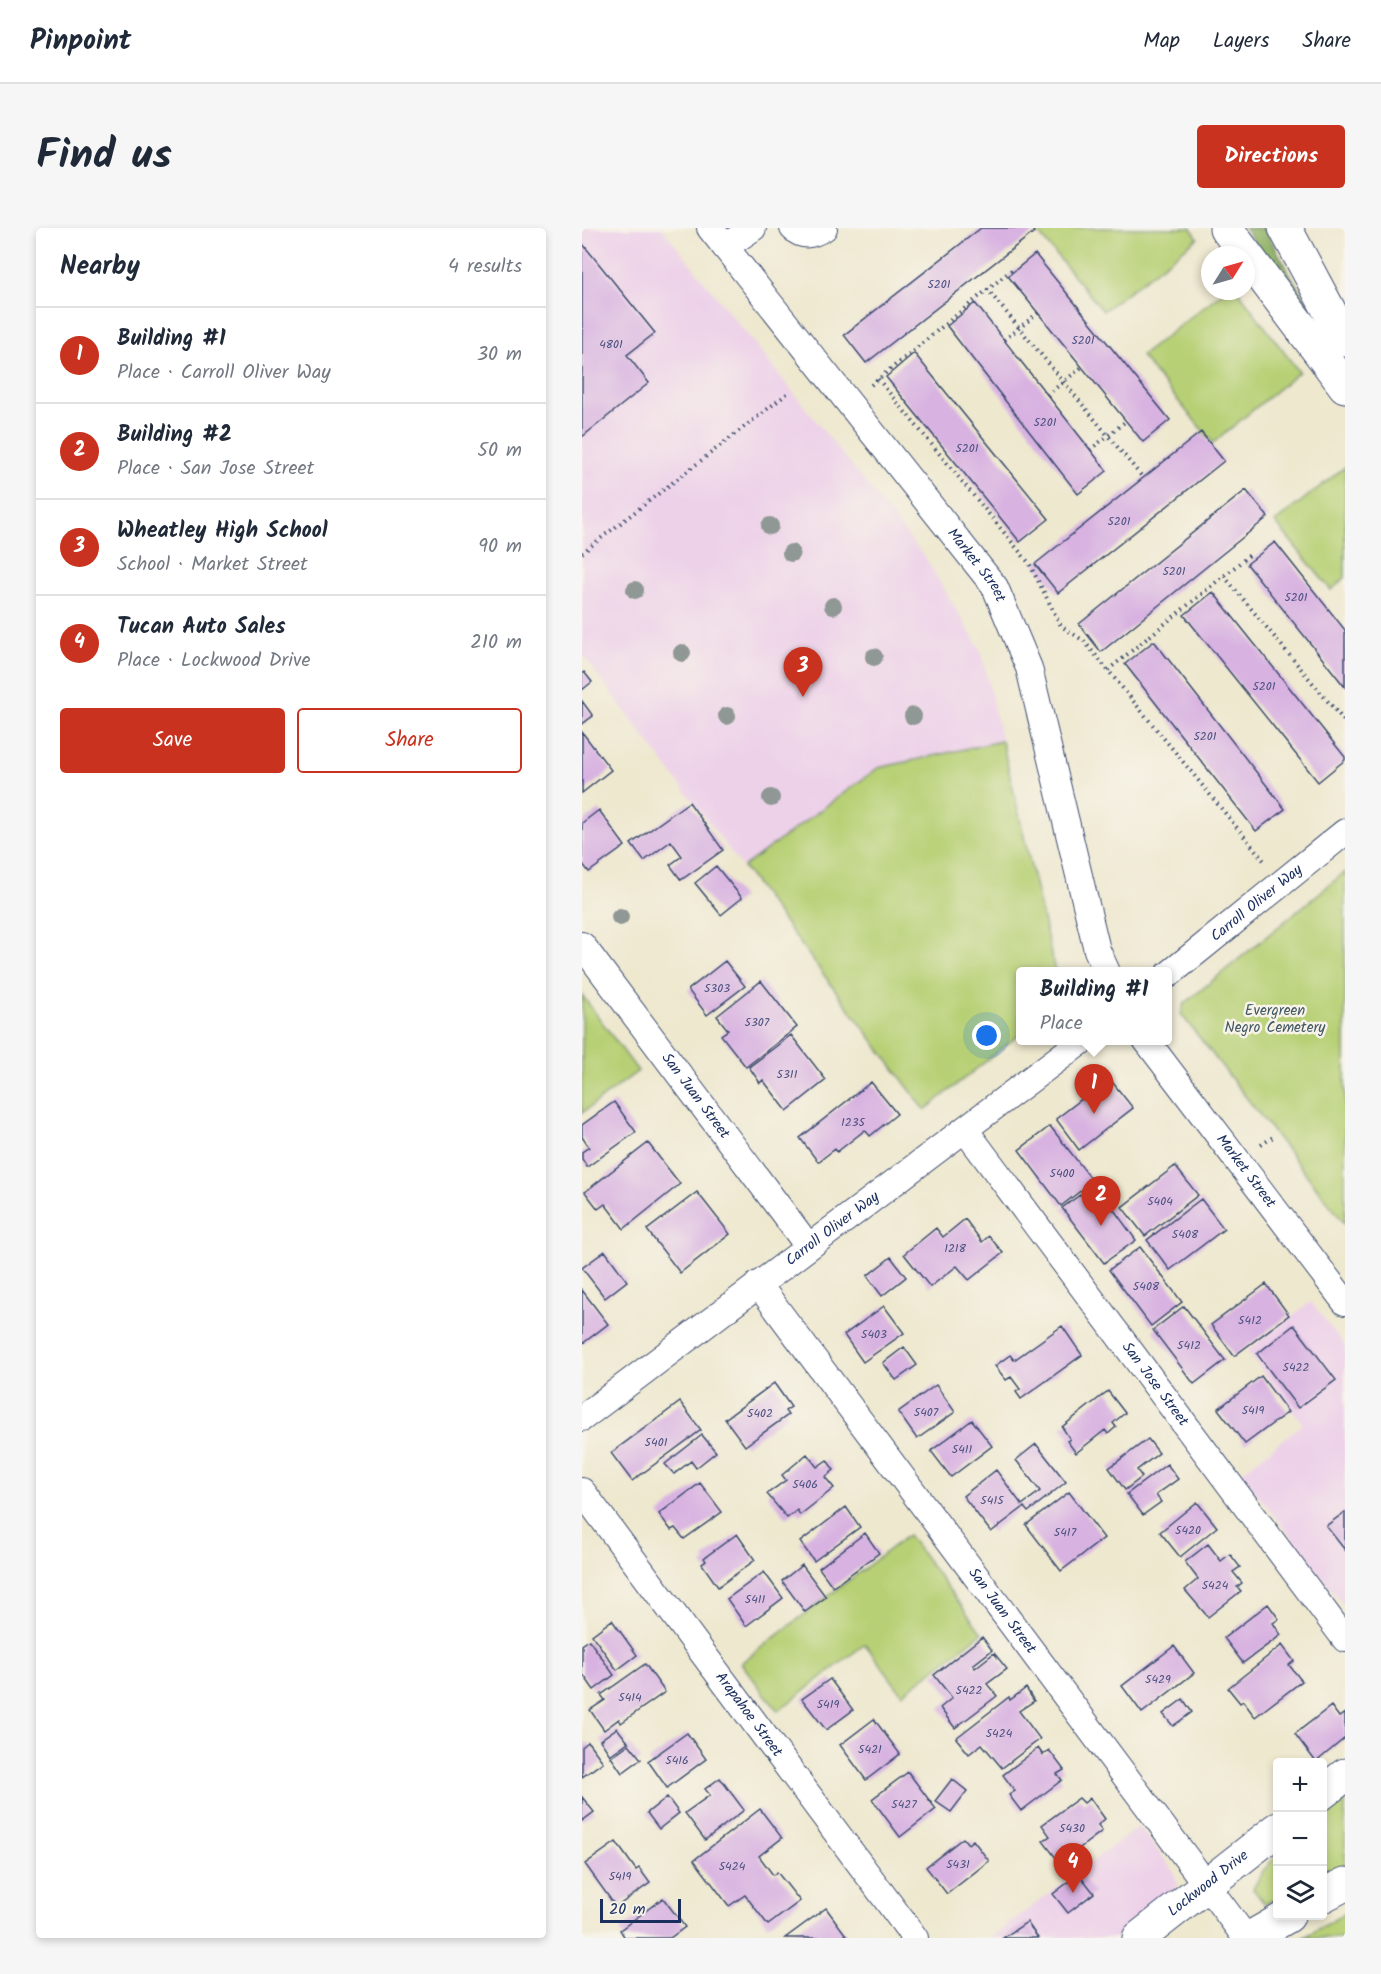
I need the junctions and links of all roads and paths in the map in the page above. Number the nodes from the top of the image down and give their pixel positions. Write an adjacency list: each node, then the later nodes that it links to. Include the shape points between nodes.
1 (753, 228): 6 (street)
2 (793, 228): 3 (street, via 808,236)
3 (824, 228)
4 (1226, 228): 17 (main road)
5 (1285, 228): 12 (main road)
6 (717, 237): 32 (street, Market Street, via 995,587 1029,668 1097,950)
7 (1014, 268): 8 (path)
8 (987, 290): 10 (path); 14 (path)
9 (1038, 313): 10 (path)
10 (1019, 328): 11 (path); 15 (path)
11 (1004, 340)
12 (1345, 340)
13 (1082, 367): 15 (path)
14 (878, 379): 16 (path); 27 (path, via 1029,563 1061,626 1084,641)
15 (1064, 382): 19 (path); 21 (path)
16 (871, 385)
17 (1345, 386)
18 (788, 393): 24 (path)
19 (1047, 395)
20 (1126, 421): 21 (path)
21 (1108, 435): 22 (path); 23 (path)
22 (1090, 450)
23 (1143, 478)
24 (582, 553)
25 (1252, 553): 26 (path)
26 (1224, 576): 27 (path); 28 (path)
27 (1108, 670): 30 (path)
28 (1345, 722)
29 (1345, 832): 33 (street, Carroll Oliver Way)
30 (1266, 863)
31 (582, 945): 39 (street, San Juan Street)
32 (1105, 967)
33 (1172, 971)
34 (1078, 1045): 36 (street, Carroll Oliver Way)
35 (1149, 1045): 41 (street, Market Street)
36 (966, 1131): 39 (street, Carroll Oliver Way); 44 (street, San Jose Street)
37 (1273, 1137): 38 (path)
38 (1261, 1145)
39 (808, 1246): 40 (street, Carroll Oliver Way)
40 (758, 1284): 42 (street, Carroll Oliver Way); 49 (street, San Juan Street)
41 (1345, 1302)
42 (582, 1418)
43 (582, 1491): 52 (street, Arapahoe Street)
44 (1345, 1639)
45 (1345, 1775): 46 (main road)
46 (1327, 1790)
47 (1273, 1833): 49 (main road, Lockwood Drive)
48 (1345, 1884): 50 (main road)
49 (1208, 1885): 53 (main road, Lockwood Drive); 54 (street, San Juan Street)
50 (1327, 1894)
51 (1281, 1920): 54 (main road)
52 (915, 1938)
53 (1139, 1938)
54 (1248, 1938)

